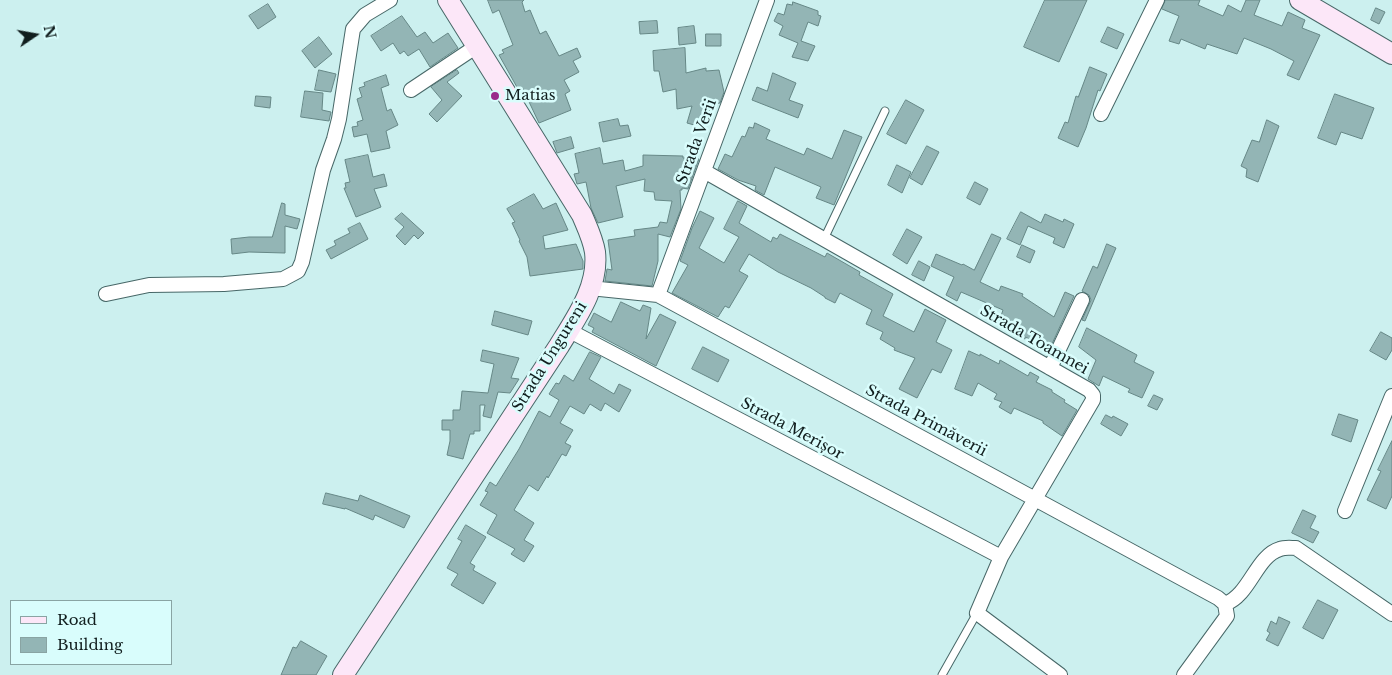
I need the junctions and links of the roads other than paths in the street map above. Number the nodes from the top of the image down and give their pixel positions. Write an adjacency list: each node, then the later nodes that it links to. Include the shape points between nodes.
1 (390, 0): 14 (street, via 365,15 353,29 334,139 322,170 298,271 283,279 149,285)
2 (448, 0): 6 (main road, Strada Ungureni)
3 (767, 0): 11 (street, Strada Verii)
4 (1157, 0): 10 (street)
5 (1300, 0): 7 (main road)
6 (476, 46): 8 (street); 13 (main road, Strada Ungureni, via 582,215 595,252)
7 (1392, 54)
8 (411, 90)
9 (885, 111): 12 (lane)
10 (1101, 114)
11 (704, 171): 12 (street, Strada Toamnei); 15 (street, Strada Verii)
12 (824, 239): 18 (street, Strada Toamnei)
13 (590, 288): 15 (street, Strada Primăverii); 17 (main road, Strada Ungureni)
14 (106, 294)
15 (658, 295): 20 (street, Strada Primăverii)
16 (1082, 300): 18 (street)
17 (568, 330): 22 (street, Strada Merișor); 26 (main road, Strada Ungureni)
18 (1050, 368): 20 (street, Strada Toamnei, via 1089,390 1093,400)
19 (1392, 396): 21 (street)
20 (1035, 498): 22 (street, Strada Toamnei); 23 (street, Strada Primăverii, via 1218,598)
21 (1345, 511)
22 (1001, 557): 24 (street, Strada Toamnei)
23 (1226, 610): 25 (street, via 1267,558 1282,548 1296,548); 29 (street)
24 (977, 614): 27 (lane); 28 (street)
25 (1392, 614)
26 (343, 675)
27 (942, 675)
28 (1060, 675)
29 (1184, 675)

